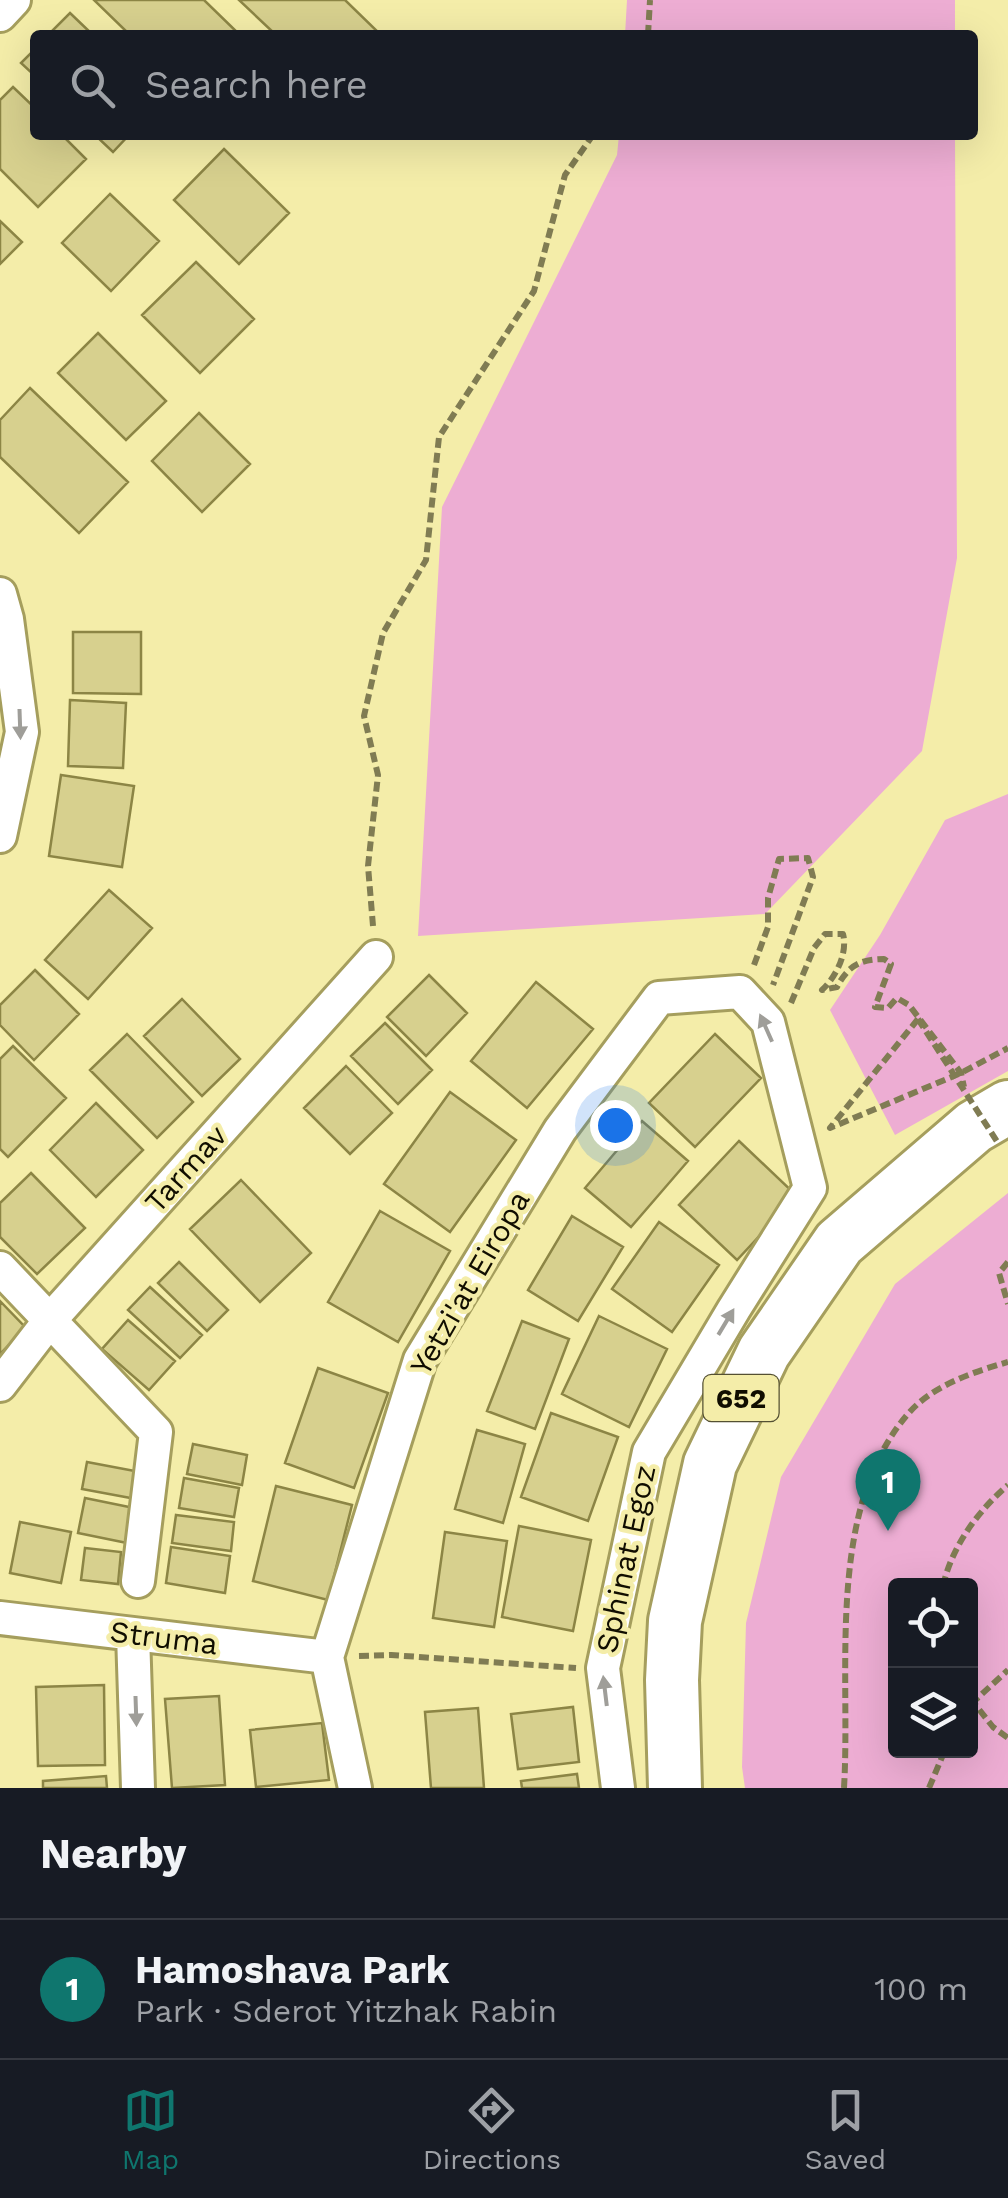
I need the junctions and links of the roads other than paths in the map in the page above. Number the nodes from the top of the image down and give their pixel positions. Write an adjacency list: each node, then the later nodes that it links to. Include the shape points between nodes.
1 (14, 0): 2 (street)
2 (0, 15)
3 (0, 594): 4 (street, one-way to 4, via 22,732)
4 (0, 836)
5 (376, 957): 9 (street, Tarmav)
6 (659, 998): 14 (street, Yetzi'at Eiropa, via 560,1130 420,1360); 17 (street, Sphinat Egoz, one-way to 6, via 603,1668 649,1452 810,1188 768,1022 754,997)
7 (993, 1126): 18 (main road, 652, via 839,1244 764,1352 710,1464 674,1621)
8 (0, 1268): 9 (street)
9 (50, 1320): 10 (street, Tarmav); 11 (street, via 156,1432)
10 (0, 1385)
11 (138, 1581)
12 (0, 1618): 13 (street, Struma)
13 (133, 1634): 14 (street, Struma); 15 (street, one-way to 15)
14 (327, 1657): 16 (street)
15 (138, 1788)
16 (355, 1788)
17 (618, 1788)
18 (675, 1788)

